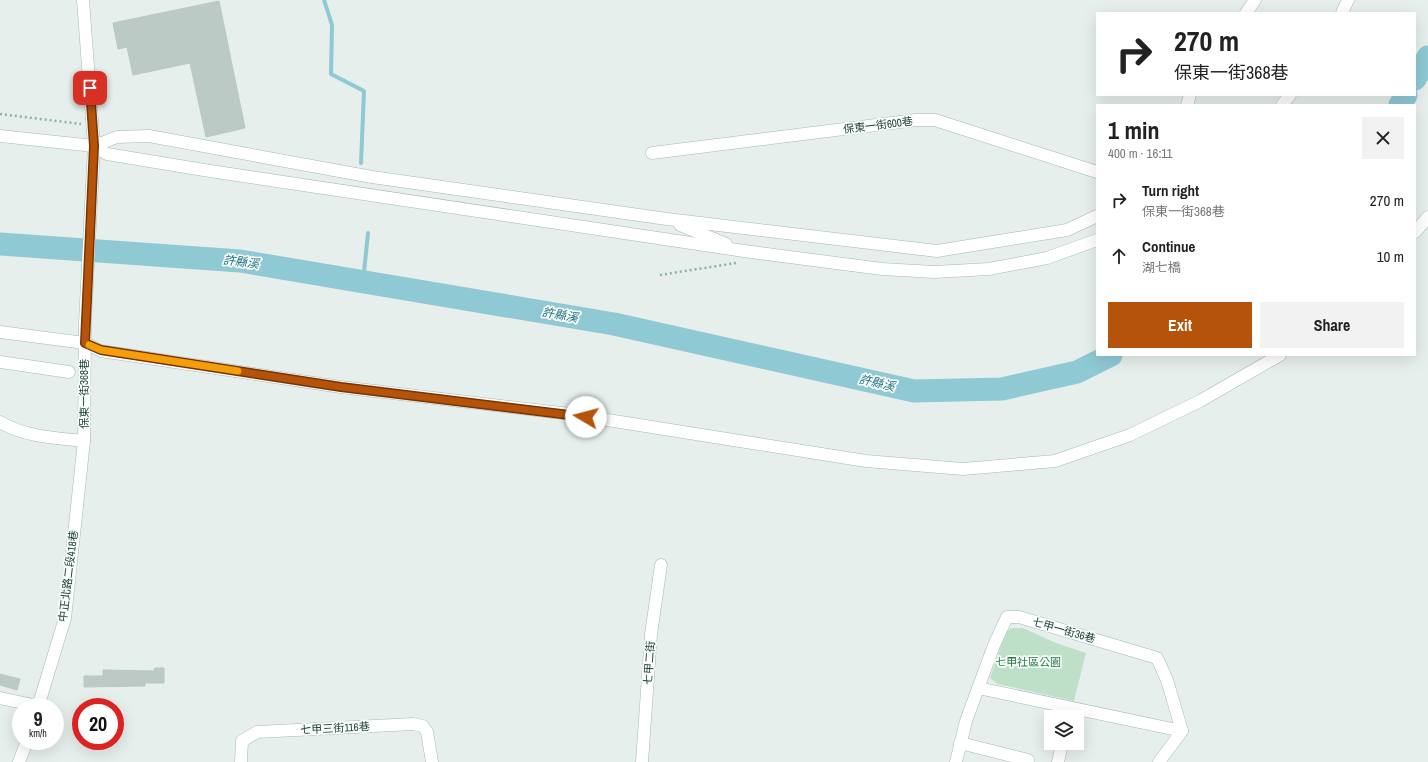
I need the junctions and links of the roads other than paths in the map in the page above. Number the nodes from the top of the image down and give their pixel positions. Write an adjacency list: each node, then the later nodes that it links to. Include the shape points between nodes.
1 (83, 0): 9 (street)
2 (1255, 0): 4 (street)
3 (1348, 0): 5 (street)
4 (1247, 12)
5 (1342, 12)
6 (1289, 96): 7 (street)
7 (1283, 104)
8 (0, 136): 9 (street)
9 (94, 146): 14 (street, via 117,138 149,136 372,177); 17 (street, via 107,154 210,171); 19 (street, 保東一街368巷)
10 (652, 153): 11 (street, 保東一街600巷, via 916,120 935,120)
11 (1096, 172)
12 (1096, 216): 14 (street, via 1067,230 937,251)
13 (1428, 217): 15 (street)
14 (667, 219): 17 (street)
15 (1416, 231)
16 (1096, 240): 17 (street, via 1048,258 989,269 934,272 882,269)
17 (744, 251)
18 (0, 332): 19 (street)
19 (85, 343): 20 (street, via 101,350 334,386 570,414 866,461 963,470 1055,460 1130,435 1200,401); 24 (street, 保東一街368巷)
20 (1278, 356)
21 (0, 362): 22 (street)
22 (69, 372)
23 (0, 422): 24 (street, via 8,427 37,435)
24 (84, 441): 28 (street, 中正北路二段418巷, via 64,618)
25 (661, 565): 38 (street, 七甲二街, via 651,634)
26 (978, 688): 30 (street); 30 (street, 七甲一街36巷, via 1007,617 1019,617 1157,658 1167,680); 31 (street, 七甲一街36巷)
27 (0, 698): 29 (street)
28 (41, 698)
29 (12, 701)
30 (1182, 731): 41 (street)
31 (960, 743): 34 (street); 39 (street, 七甲一街36巷)
32 (24, 750): 35 (street)
33 (1061, 750): 40 (street)
34 (1028, 760)
35 (19, 762)
36 (241, 762): 37 (street, 七甲三街116巷, via 242,741 257,732 413,724 423,726 427,732)
37 (432, 762)
38 (642, 762)
39 (956, 762)
40 (1058, 762)
41 (1158, 762)

